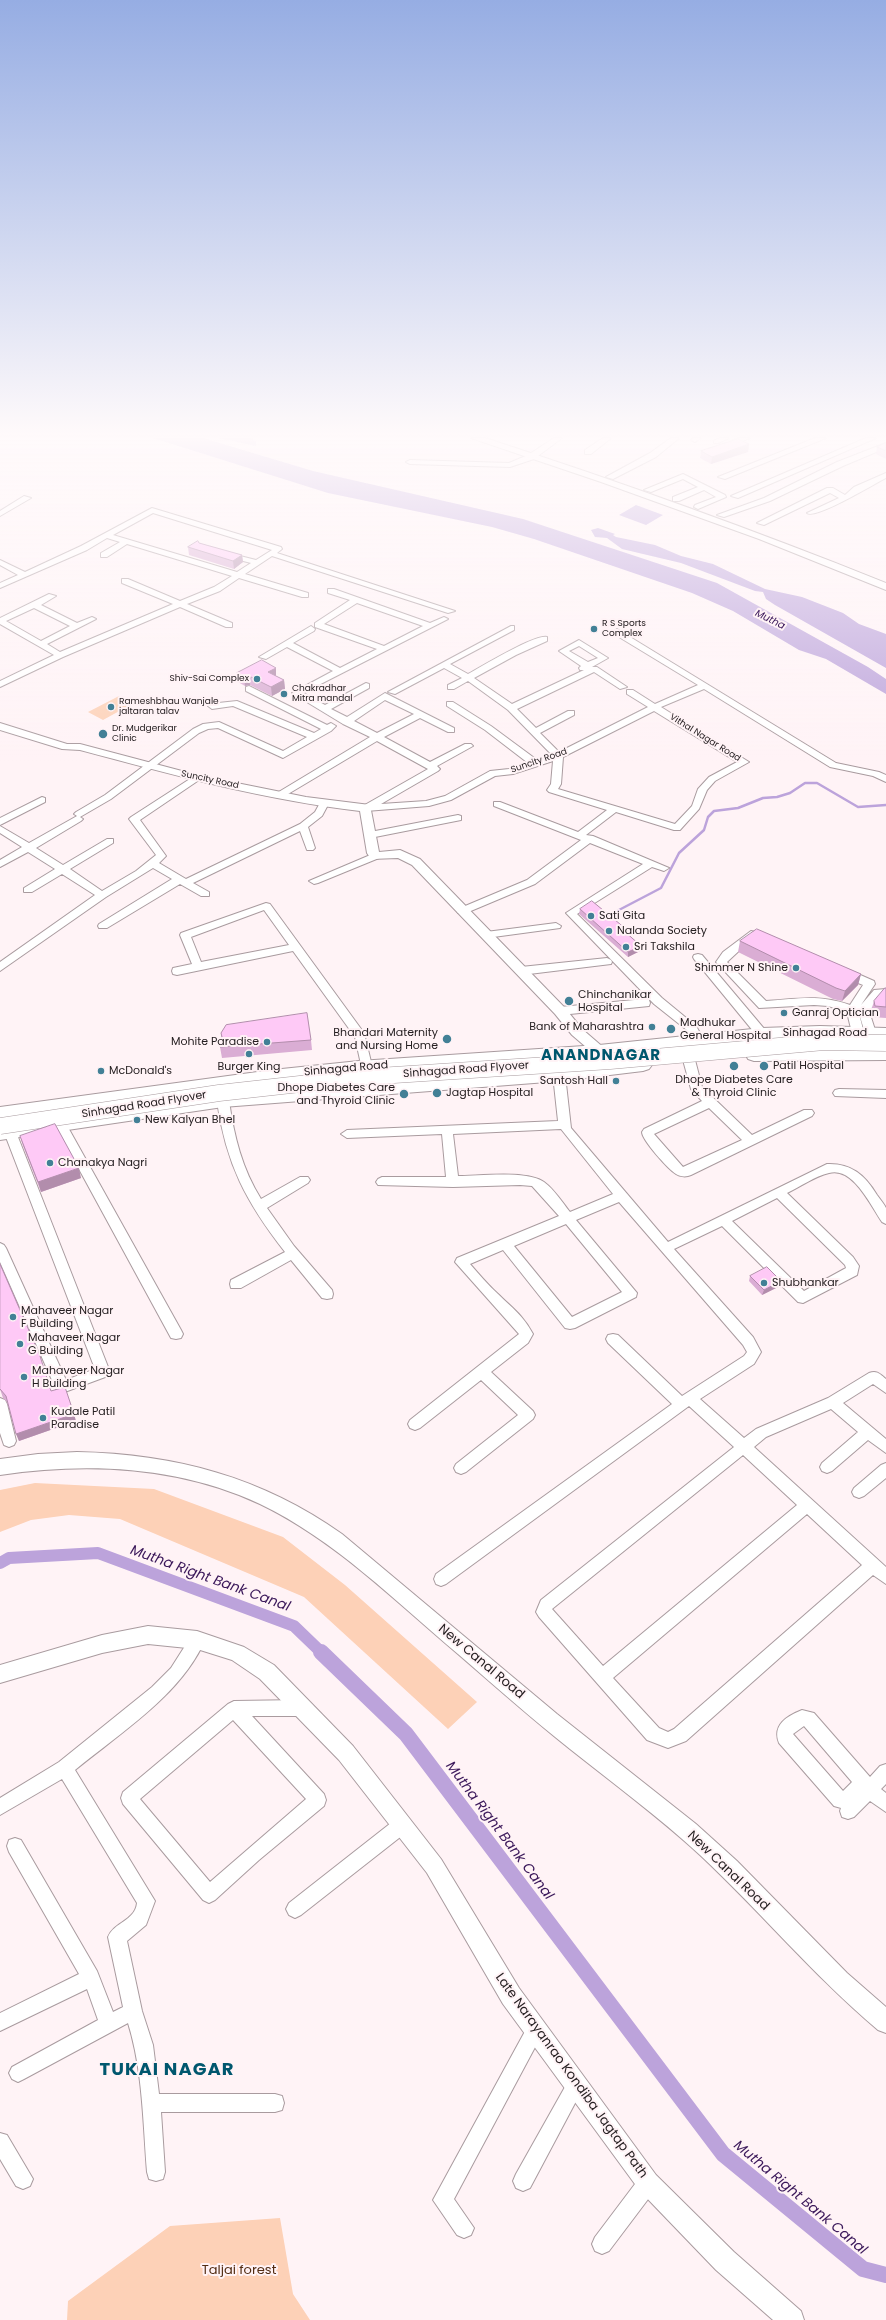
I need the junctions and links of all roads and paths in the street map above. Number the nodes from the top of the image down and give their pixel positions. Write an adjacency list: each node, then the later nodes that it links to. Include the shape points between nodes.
1 (85, 546): 12 (street)
2 (118, 546): 9 (street)
3 (144, 546): 13 (street)
4 (269, 546): 8 (street, via 278,549)
5 (785, 546): 17 (street)
6 (803, 546): 14 (street)
7 (217, 551): 11 (street)
8 (272, 554): 11 (street); 24 (street)
9 (104, 555)
10 (0, 562): 12 (street)
11 (258, 564): 13 (street)
12 (25, 575): 16 (street)
13 (238, 576): 19 (street); 22 (street)
14 (886, 580)
15 (125, 581): 22 (street)
16 (0, 586)
17 (886, 587)
18 (331, 591): 21 (street)
19 (305, 595)
20 (52, 596): 23 (street)
21 (356, 600): 30 (street); 37 (street, via 318,625)
22 (179, 604): 28 (street); 38 (street)
23 (35, 605): 27 (street); 29 (street)
24 (451, 611)
25 (92, 619): 29 (street)
26 (444, 619): 30 (street)
27 (0, 621): 36 (street)
28 (229, 625)
29 (76, 626): 36 (street)
30 (431, 626): 37 (street)
31 (311, 628): 35 (street)
32 (512, 628): 40 (street)
33 (617, 632): 46 (street)
34 (544, 639): 43 (street)
35 (286, 643): 39 (street); 42 (street)
36 (40, 644): 38 (street)
37 (382, 648): 42 (street)
38 (60, 655): 44 (street)
39 (263, 657)
40 (444, 664): 43 (street); 49 (street)
41 (586, 669): 41 (street, via 561,654 563,651 579,643 604,658); 52 (street, Vithal Nagar Road, via 594,669); 53 (street)
42 (339, 671): 54 (street, via 296,693)
43 (469, 678): 47 (street); 53 (street)
44 (0, 684)
45 (366, 686): 54 (street)
46 (704, 686): 52 (street, Suncity Road); 72 (street, via 833,765 876,774)
47 (451, 687)
48 (249, 689): 60 (street)
49 (392, 692)
50 (450, 704): 68 (street, via 488,728)
51 (212, 706): 63 (street, via 234,703)
52 (655, 707): 67 (street, Suncity Road); 78 (street, Vithal Nagar Road, via 744,762 712,779 703,789 696,807 677,828)
53 (511, 708): 62 (street)
54 (324, 709): 58 (street)
55 (571, 713): 62 (street)
56 (421, 714): 58 (street, via 385,696); 61 (street); 64 (street)
57 (0, 717): 66 (street, Suncity Road, via 75,741)
58 (343, 720): 60 (street); 64 (street)
59 (0, 726): 66 (street, Suncity Road, via 66,747)
60 (328, 728): 63 (street)
61 (451, 730)
62 (535, 732): 67 (street)
63 (312, 736): 69 (street, via 283,755 214,725 196,731)
64 (376, 738): 70 (street); 73 (street)
65 (468, 746): 70 (street)
66 (80, 747): 69 (street, Suncity Road)
67 (558, 756): 68 (street, Suncity Road); 78 (street, via 556,784 552,790)
68 (536, 764): 77 (street, Suncity Road, via 510,772 493,773 448,798 426,804)
69 (151, 766): 71 (street, Suncity Road); 87 (street)
70 (430, 766): 77 (street, via 435,769)
71 (196, 778): 73 (street, Suncity Road); 90 (street, via 134,819 161,856)
72 (886, 779)
73 (280, 795): 75 (street, Suncity Road)
74 (42, 800): 80 (street)
75 (324, 803): 77 (street, Suncity Road); 81 (street, via 319,814)
76 (497, 804): 84 (street)
77 (366, 808): 83 (street)
78 (614, 809): 84 (street)
79 (458, 818): 83 (street)
80 (0, 822)
81 (303, 826): 88 (street); 95 (street)
82 (0, 829): 87 (street)
83 (370, 835): 89 (street)
84 (580, 835): 85 (street)
85 (590, 838): 91 (street); 100 (street, via 531,882)
86 (110, 841): 94 (street)
87 (29, 848): 92 (street); 94 (street)
88 (310, 848)
89 (375, 856): 96 (street); 100 (street, via 404,855 416,862)
90 (152, 863): 95 (street); 99 (street)
91 (651, 863): 93 (street); 119 (street, via 571,913 658,1001 692,1029)
92 (0, 864)
93 (664, 868)
94 (63, 869): 97 (street); 99 (street)
95 (183, 880): 98 (street); 101 (street)
96 (314, 881)
97 (28, 890)
98 (205, 894)
99 (102, 895): 108 (street)
100 (462, 911): 103 (street)
101 (103, 926)
102 (556, 926): 103 (street)
103 (486, 935): 112 (street)
104 (763, 937): 115 (street, via 751,935 721,962 763,1005 814,1001 829,1002)
105 (294, 947): 109 (street); 109 (street, via 266,906 184,935); 126 (street, via 360,1036)
106 (698, 957): 117 (street)
107 (607, 962): 112 (street)
108 (0, 967)
109 (198, 967): 111 (street)
110 (834, 968): 115 (street, via 870,984)
111 (177, 971)
112 (521, 971): 116 (street)
113 (886, 993): 118 (street, via 878,993 863,1010)
114 (646, 1002): 116 (street)
115 (852, 1010): 118 (street)
116 (560, 1011): 122 (street, via 577,1032)
117 (762, 1034): 118 (main road, Sinhagad Road); 119 (main road, Sinhagad Road)
118 (871, 1034)
119 (698, 1040): 122 (main road, Sinhagad Road)
120 (886, 1040): 137 (main road, Sinhagad Road Flyover, via 763,1040 277,1081)
121 (886, 1043): 137 (main road, Sinhagad Road Flyover, bridge, via 824,1042 363,1078 219,1093)
122 (599, 1051): 123 (main road, Sinhagad Road); 127 (street)
123 (554, 1054): 126 (main road, Sinhagad Road); 128 (street)
124 (886, 1054): 125 (main road, Sinhagad Road, via 769,1054)
125 (689, 1060): 127 (main road, Sinhagad Road); 132 (street, via 697,1089)
126 (366, 1066): 134 (main road, Sinhagad Road, via 272,1076)
127 (605, 1070): 128 (main road, Sinhagad Road)
128 (560, 1075): 131 (main road, Sinhagad Road); 136 (street)
129 (839, 1093): 130 (street)
130 (886, 1094)
131 (223, 1101): 135 (main road, Sinhagad Road); 146 (street, via 231,1145 239,1167)
132 (710, 1102): 140 (street); 140 (street, via 649,1130 648,1137 677,1170 683,1172)
133 (808, 1112): 140 (street)
134 (0, 1113)
135 (61, 1125): 137 (main road, Sinhagad Road); 156 (street)
136 (564, 1125): 138 (street); 145 (street)
137 (3, 1128): 151 (street, via 36,1203 103,1372 62,1387)
138 (447, 1130): 139 (street); 143 (street)
139 (347, 1134)
140 (750, 1141)
141 (304, 1180): 146 (street)
142 (382, 1182): 143 (street)
143 (453, 1182): 147 (street, via 535,1182)
144 (779, 1192): 148 (street, via 827,1168 846,1169 858,1178); 149 (street); 149 (street, via 849,1261 853,1266 852,1271 803,1298)
145 (621, 1196): 147 (street); 152 (street)
146 (260, 1206): 153 (street)
147 (567, 1217): 150 (street); 150 (street, via 631,1293 570,1324)
148 (886, 1219)
149 (724, 1220): 152 (street)
150 (505, 1244): 158 (street, via 462,1262 494,1299 522,1325 526,1334 523,1340)
151 (0, 1248)
152 (666, 1248): 160 (street, via 748,1341 754,1352 748,1360)
153 (293, 1253): 154 (street); 155 (street)
154 (236, 1284)
155 (327, 1294)
156 (176, 1334)
157 (613, 1339): 160 (street)
158 (482, 1372): 163 (street); 170 (street, via 528,1415)
159 (886, 1387): 161 (street, via 874,1377)
160 (685, 1401): 166 (street); 176 (street)
161 (833, 1402): 164 (street); 166 (street, via 761,1433)
162 (0, 1404): 165 (street)
163 (415, 1424)
164 (868, 1432): 167 (street); 169 (street)
165 (9, 1441)
166 (744, 1447): 173 (street); 179 (street, via 546,1605 544,1612)
167 (886, 1447)
168 (0, 1467): 194 (street, New Canal Road, via 48,1459 102,1460 166,1466 208,1476 254,1493 301,1517 352,1553 558,1727 639,1790 706,1847 855,1997)
169 (827, 1467)
170 (461, 1468)
171 (886, 1469): 172 (street)
172 (859, 1492)
173 (807, 1505): 174 (street); 179 (street)
174 (873, 1565): 175 (street); 179 (street, via 680,1735 668,1740 653,1734)
175 (886, 1578)
176 (441, 1579)
177 (197, 1640): 178 (street, Late Narayanrao Kondiba Jagtap Path, via 148,1635 102,1644); 180 (street, Late Narayanrao Kondiba Jagtap Path, via 237,1653 267,1672); 182 (street, via 176,1673 158,1692)
178 (0, 1674)
179 (602, 1677)
180 (302, 1708): 181 (street); 188 (street, Late Narayanrao Kondiba Jagtap Path, via 346,1753)
181 (234, 1709): 181 (street, via 129,1798 209,1894 318,1800)
182 (65, 1768): 186 (street); 192 (street, via 146,1901 146,1911 141,1921 117,1937)
183 (886, 1772): 184 (street)
184 (867, 1786): 184 (street, via 808,1719 802,1718 784,1731 785,1737 840,1800); 185 (street); 187 (street)
185 (886, 1804)
186 (0, 1807)
187 (848, 1811)
188 (402, 1825): 190 (street); 196 (street, Late Narayanrao Kondiba Jagtap Path, via 434,1866 511,1996)
189 (15, 1846): 191 (street)
190 (295, 1909)
191 (91, 1977): 193 (street); 195 (street)
192 (133, 2011): 195 (street); 199 (street, via 144,2045)
193 (0, 2022)
194 (886, 2022)
195 (109, 2024): 197 (street)
196 (535, 2030): 198 (street, Late Narayanrao Kondiba Jagtap Path); 206 (street, via 443,2200)
197 (18, 2073)
198 (576, 2084): 204 (street); 205 (street, Late Narayanrao Kondiba Jagtap Path)
199 (151, 2103): 200 (street); 202 (street)
200 (275, 2103)
201 (0, 2142): 203 (street)
202 (156, 2172)
203 (23, 2179)
204 (523, 2181)
205 (648, 2183): 207 (street); 208 (street, Late Narayanrao Kondiba Jagtap Path, via 725,2261)
206 (464, 2228)
207 (602, 2244)
208 (792, 2320)

